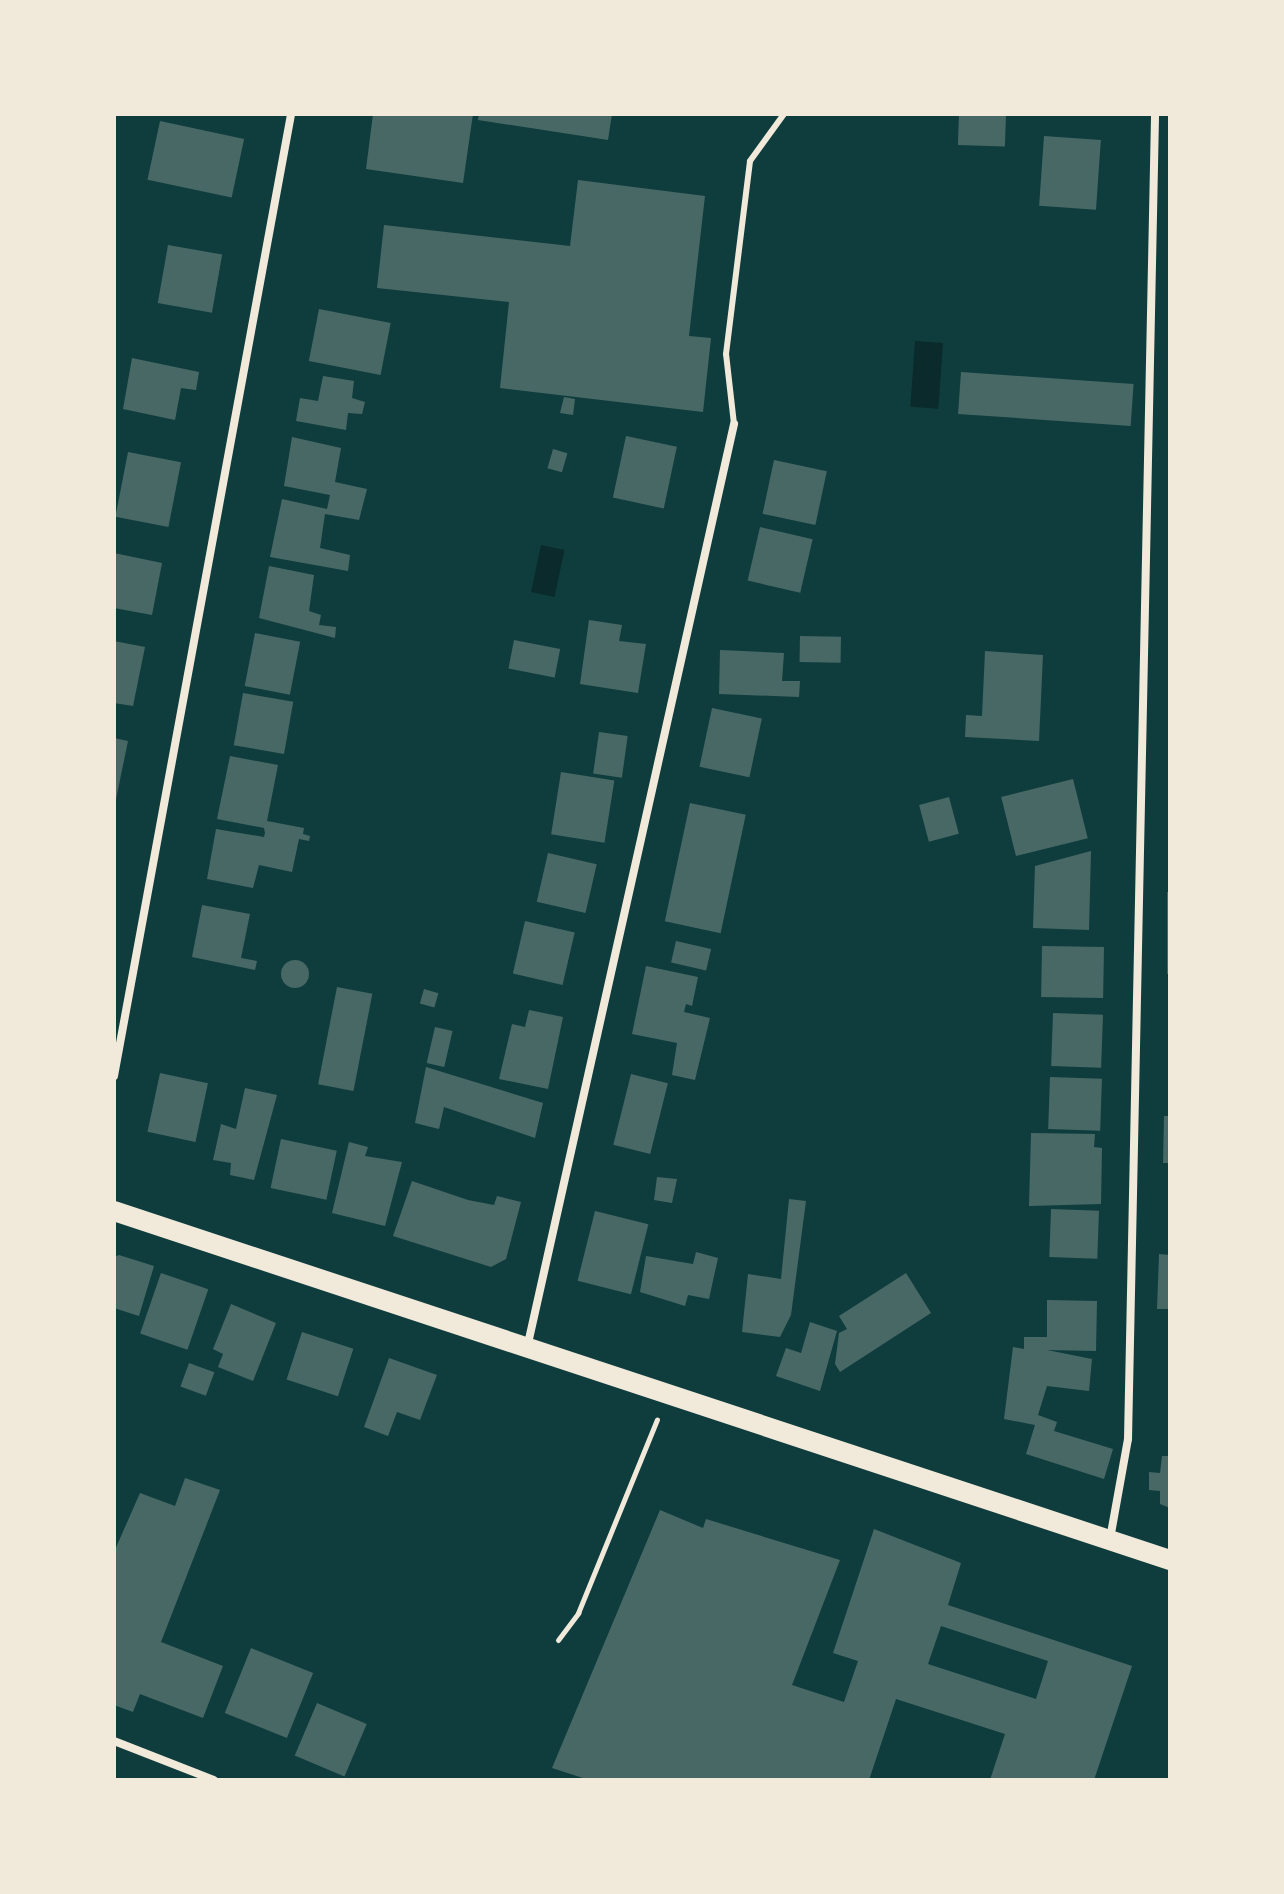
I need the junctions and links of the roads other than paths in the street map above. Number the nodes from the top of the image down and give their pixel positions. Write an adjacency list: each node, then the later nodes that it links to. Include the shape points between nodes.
1 (291, 114): 5 (street)
2 (784, 114): 4 (lane, via 750,161 726,354)
3 (1155, 114): 8 (street, via 1128,1439)
4 (734, 424): 7 (street)
5 (114, 1076)
6 (114, 1211): 7 (main road)
7 (527, 1348): 8 (main road)
8 (1110, 1540): 9 (main road)
9 (1170, 1560)
10 (114, 1741): 11 (street)
11 (214, 1780)

